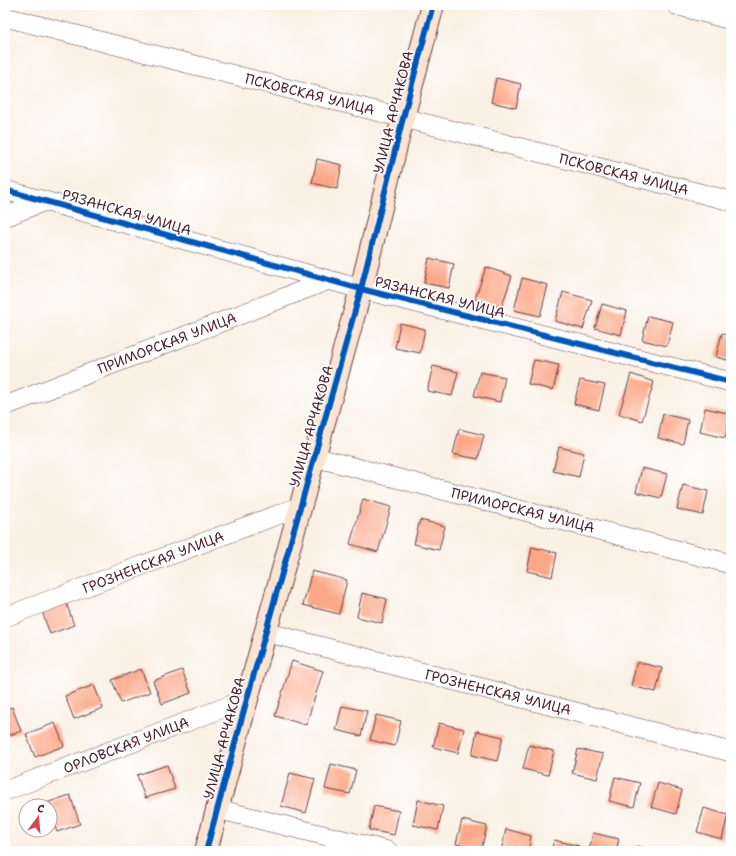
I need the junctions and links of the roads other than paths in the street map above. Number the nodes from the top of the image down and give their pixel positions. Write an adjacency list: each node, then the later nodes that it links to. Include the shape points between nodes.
1 (433, 5): 5 (street, УЛИЦА АРЧАКОВА)
2 (676, 5): 4 (street)
3 (5, 17): 5 (street, ПСКОВСКАЯ УЛИЦА)
4 (731, 20)
5 (403, 118): 8 (street, ПСКОВСКАЯ УЛИЦА); 11 (street, УЛИЦА АРЧАКОВА)
6 (5, 190): 7 (street, РЯЗАНСКАЯ УЛИЦА)
7 (45, 201): 9 (street); 10 (street, РЯЗАНСКАЯ УЛИЦА)
8 (731, 201)
9 (5, 217)
10 (329, 280): 11 (street, РЯЗАНСКАЯ УЛИЦА); 13 (street, ПРИМОРСКАЯ УЛИЦА)
11 (361, 289): 12 (street, РЯЗАНСКАЯ УЛИЦА); 14 (street, УЛИЦА АРЧАКОВА)
12 (731, 382)
13 (5, 406)
14 (314, 457): 15 (street, УЛИЦА АРЧАКОВА); 16 (street, ПРИМОРСКАЯ УЛИЦА)
15 (301, 506): 17 (street, ГРОЗНЕНСКАЯ УЛИЦА); 18 (street, УЛИЦА АРЧАКОВА)
16 (731, 564)
17 (5, 618)
18 (265, 632): 19 (street, УЛИЦА АРЧАКОВА); 20 (street, ГРОЗНЕНСКАЯ УЛИЦА)
19 (247, 699): 21 (street, ОРЛОВСКАЯ УЛИЦА); 22 (street, УЛИЦА АРЧАКОВА)
20 (731, 752)
21 (5, 791)
22 (217, 809): 23 (street, УЛИЦА АРЧАКОВА); 24 (street)
23 (206, 851)
24 (388, 851)

